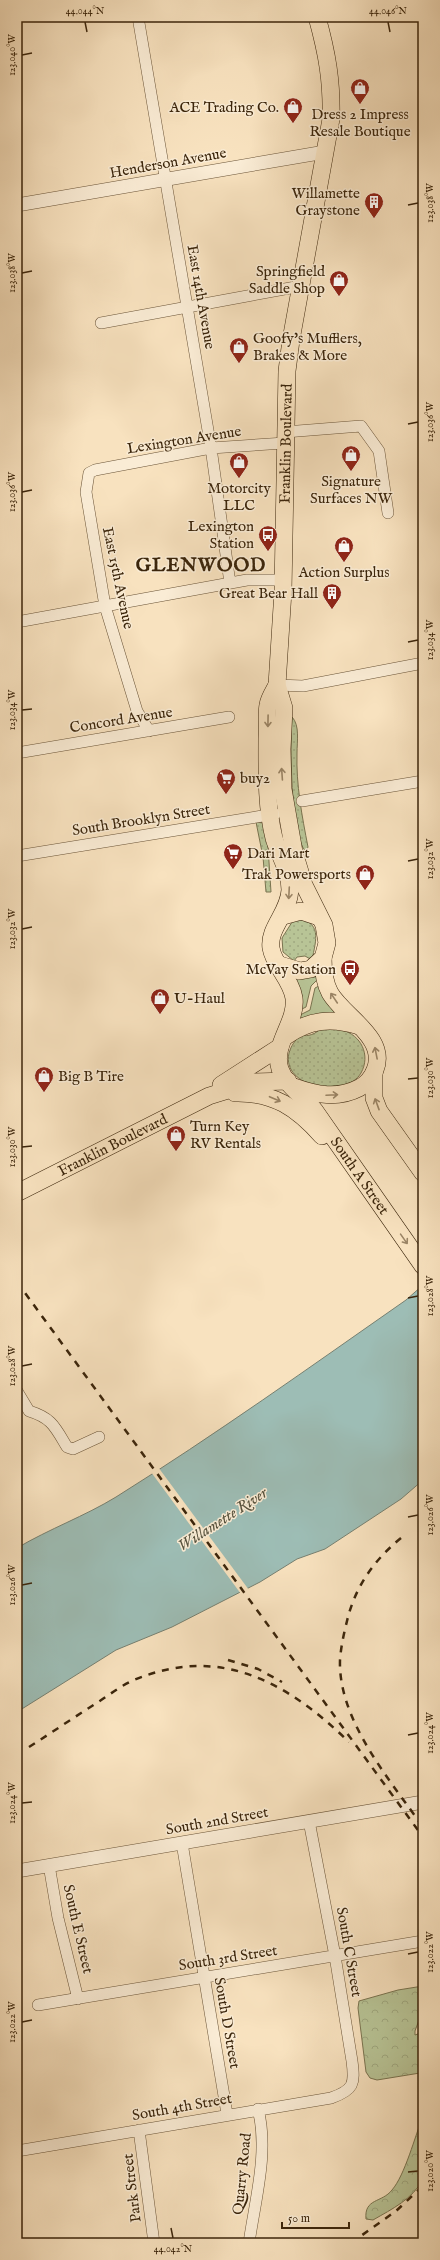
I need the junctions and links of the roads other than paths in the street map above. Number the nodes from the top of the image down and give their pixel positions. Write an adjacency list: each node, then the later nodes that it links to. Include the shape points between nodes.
1 (138, 17): 4 (street, East 14th Avenue)
2 (317, 17): 3 (main road, Franklin Boulevard, via 327,52 332,88 331,119)
3 (325, 152): 4 (street, Henderson Avenue); 6 (main road, Franklin Boulevard)
4 (165, 179): 5 (street, Henderson Avenue); 7 (street, East 14th Avenue)
5 (17, 205)
6 (301, 286): 7 (street); 9 (main road, Franklin Boulevard, via 287,371)
7 (188, 307): 8 (street); 10 (street, East 14th Avenue)
8 (101, 323)
9 (285, 437): 10 (street, Lexington Avenue); 12 (street, Lexington Avenue, via 361,426 379,451); 13 (main road, Franklin Boulevard)
10 (211, 448): 11 (street, Lexington Avenue); 14 (street, East 14th Avenue)
11 (89, 473): 15 (street, East 15th Avenue, via 86,492)
12 (388, 513)
13 (283, 580): 14 (street, via 247,580); 18 (main road, Franklin Boulevard)
14 (230, 583): 15 (street)
15 (105, 606): 16 (street); 20 (street, East 15th Avenue, via 137,711)
16 (17, 622)
17 (423, 663): 18 (street, via 303,686)
18 (277, 685): 24 (main road, Franklin Boulevard, via 268,705 267,766)
19 (230, 717): 20 (street, Concord Avenue)
20 (149, 730): 21 (street, Concord Avenue)
21 (17, 753)
22 (423, 781): 23 (street)
23 (302, 801)
24 (278, 814): 25 (street, South Brooklyn Street); 26 (main road, Franklin Boulevard, one-way to 26, via 274,839 289,882 288,901); 27 (main road, Franklin Boulevard)
25 (17, 856)
26 (283, 916): 27 (main road, via 300,911); 29 (main road, Franklin Boulevard, via 274,930 271,941 272,952)
27 (318, 917): 28 (main road, Franklin Boulevard, via 327,935)
28 (323, 958): 29 (main road, via 315,967 306,971); 30 (main road, Franklin Boulevard, one-way to 28, via 331,994 324,975)
29 (280, 965): 31 (main road, Franklin Boulevard, via 294,997 292,1020)
30 (360, 1026): 31 (main road, Franklin Boulevard, via 340,1021 319,1021 301,1026); 32 (main road, Franklin Boulevard, one-way to 30, via 378,1060 376,1048)
31 (283, 1042): 33 (main road, Franklin Boulevard, via 279,1061); 34 (main road, Franklin Boulevard)
32 (374, 1073): 33 (main road, Franklin Boulevard, one-way to 32, via 323,1095 343,1094 363,1086); 35 (main road, one-way to 32, via 379,1111 375,1100)
33 (291, 1084): 34 (main road, Franklin Boulevard, via 254,1082); 36 (main road, South A Street, via 314,1110)
34 (209, 1096): 36 (main road, one-way to 36, via 257,1094 281,1102 312,1124); 37 (main road, Franklin Boulevard)
35 (423, 1173)
36 (358, 1174): 38 (main road, South A Street, one-way to 38)
37 (17, 1193)
38 (423, 1266)
39 (17, 1391): 40 (street, via 29,1411 44,1416 53,1423 67,1447 73,1449)
40 (99, 1437)
41 (423, 1802): 42 (street, South 2nd Street)
42 (309, 1821): 43 (street, South 2nd Street); 47 (street, South C Street)
43 (182, 1843): 44 (street, South 2nd Street); 48 (street, South D Street)
44 (49, 1866): 45 (street, South 2nd Street); 49 (street, South E Street, via 59,1925)
45 (17, 1871)
46 (423, 1941): 47 (street, South 3rd Street)
47 (335, 1956): 48 (street, South 3rd Street); 51 (street, South C Street, via 354,2076)
48 (204, 1977): 49 (street, South 3rd Street); 53 (street, South D Street)
49 (78, 1999): 50 (street, South 3rd Street)
50 (38, 2005)
51 (350, 2088): 52 (street, South 4th Street, via 331,2098)
52 (258, 2109): 53 (street, South 4th Street); 57 (street, Quarry Road, via 262,2123 263,2145)
53 (227, 2114): 54 (street, South 4th Street)
54 (139, 2130): 55 (street, South 4th Street); 56 (street, Park Street)
55 (17, 2151)
56 (154, 2243)
57 (249, 2243)

